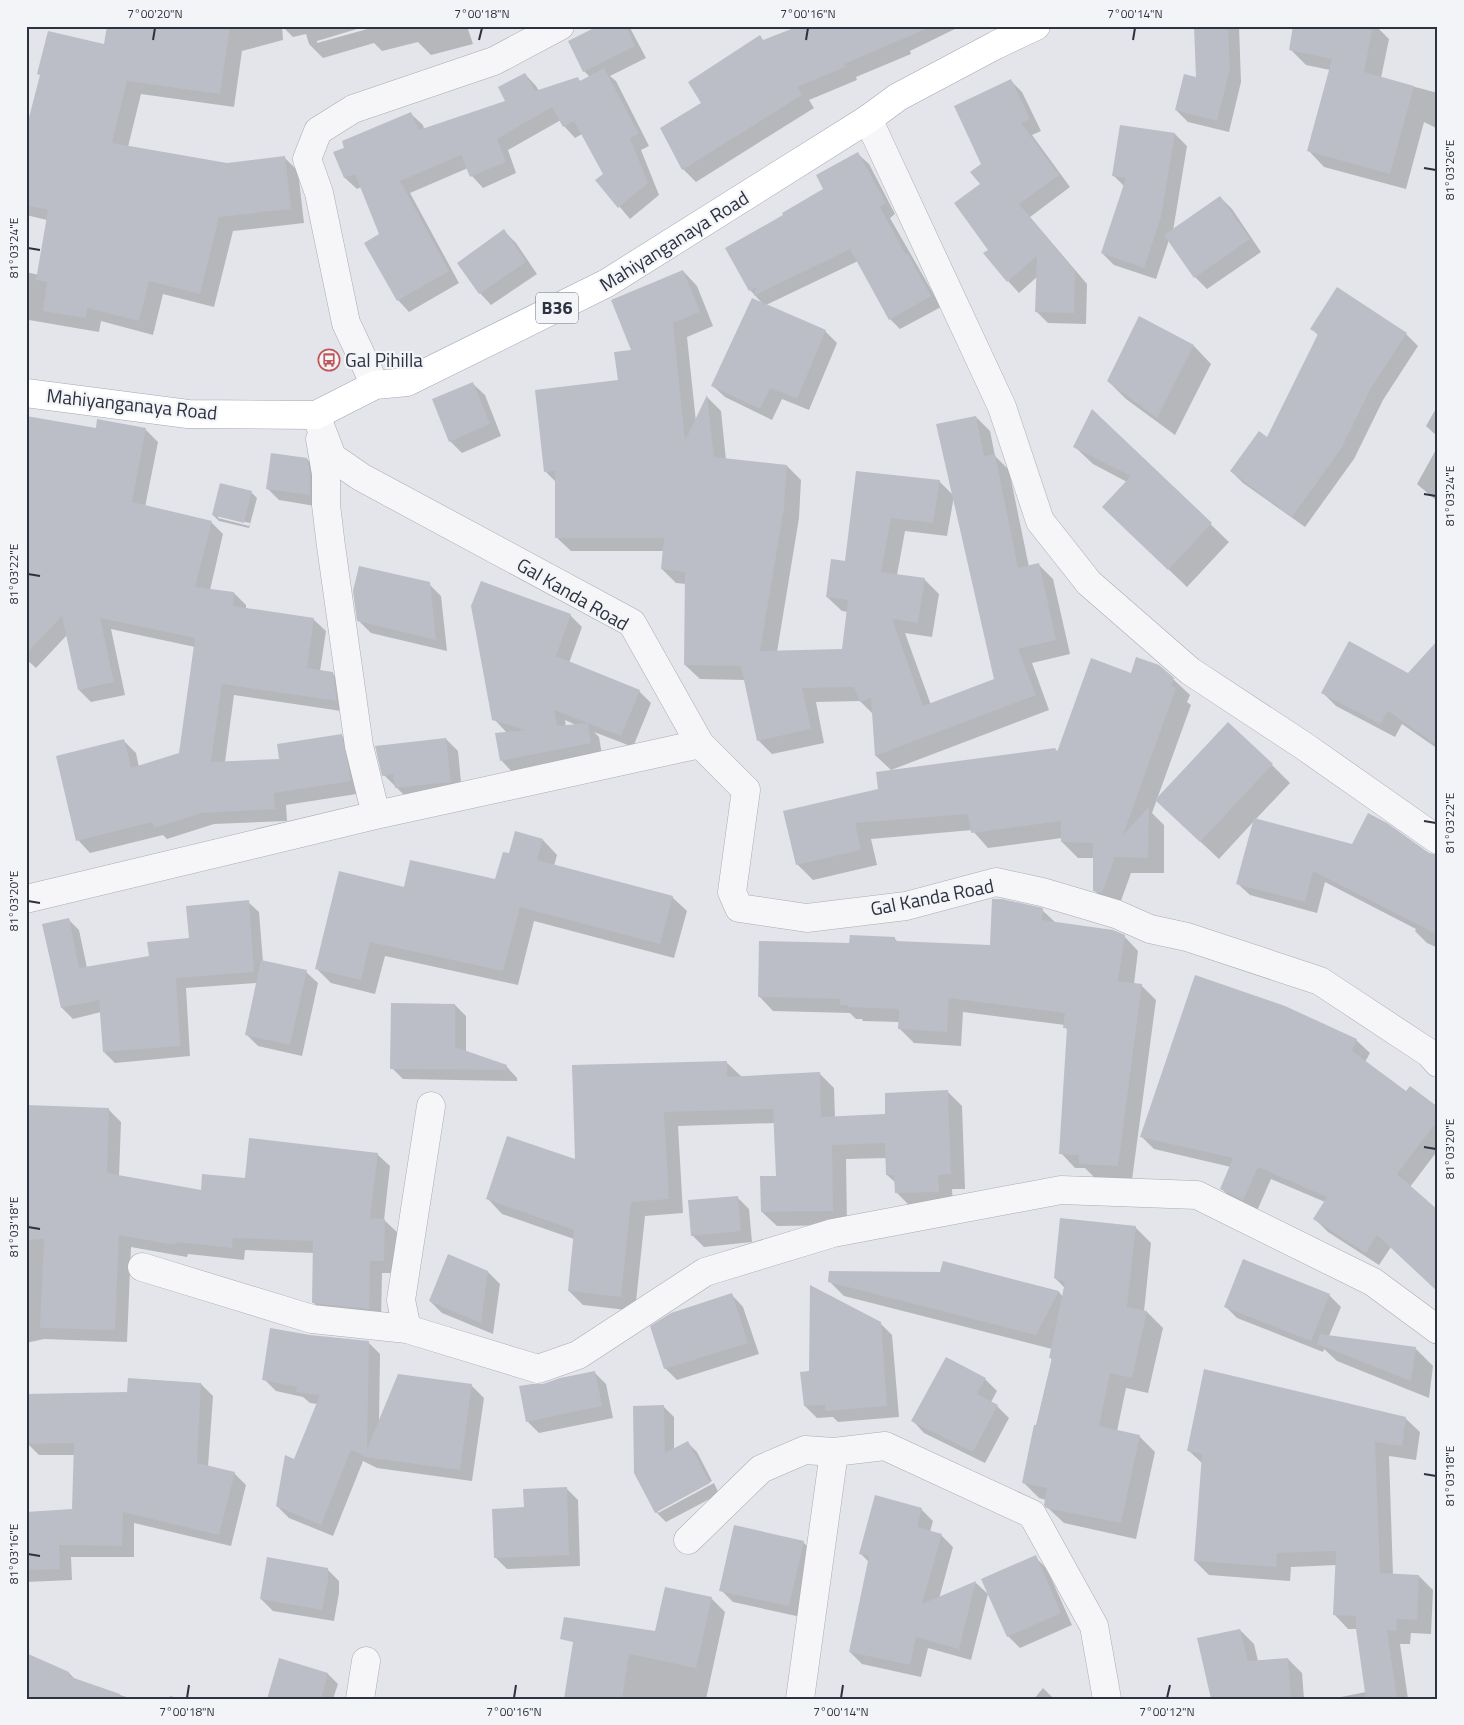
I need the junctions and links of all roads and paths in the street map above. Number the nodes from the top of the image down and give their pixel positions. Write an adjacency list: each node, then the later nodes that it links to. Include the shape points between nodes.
1 (560, 26): 4 (street, via 494,61 353,109 318,131 307,159 319,193 346,323)
2 (1036, 26): 3 (main road, Mahiyanganaya Road / B36, via 898,97)
3 (868, 119): 4 (main road, Mahiyanganaya Road / B36, via 607,283 407,382); 9 (street, via 1002,407 1040,521 1089,584 1190,671)
4 (375, 385): 6 (main road, Mahiyanganaya Road / B36)
5 (26, 393): 6 (main road, Mahiyanganaya Road / B36, via 188,414)
6 (316, 415): 7 (street, Gal Kanda Road, via 332,457 361,477 632,623); 8 (street, via 359,746)
7 (700, 744): 8 (street); 11 (street, Gal Kanda Road, via 746,790 732,892 739,908 807,918 906,906 996,882 1042,892 1320,981)
8 (376, 815): 10 (street)
9 (1438, 840)
10 (26, 899)
11 (1435, 1052)
12 (431, 1106): 14 (street, via 401,1300)
13 (142, 1267): 14 (street, via 312,1319)
14 (407, 1329): 15 (street, via 538,1369 578,1356 705,1272 833,1233 1061,1190 1197,1195 1373,1282)
15 (1438, 1330)
16 (834, 1452): 17 (street, via 805,1450 761,1470); 20 (street); 21 (street, via 886,1446 1032,1514 1094,1626)
17 (688, 1540)
18 (366, 1661): 19 (street)
19 (360, 1699)
20 (800, 1699)
21 (1107, 1699)

